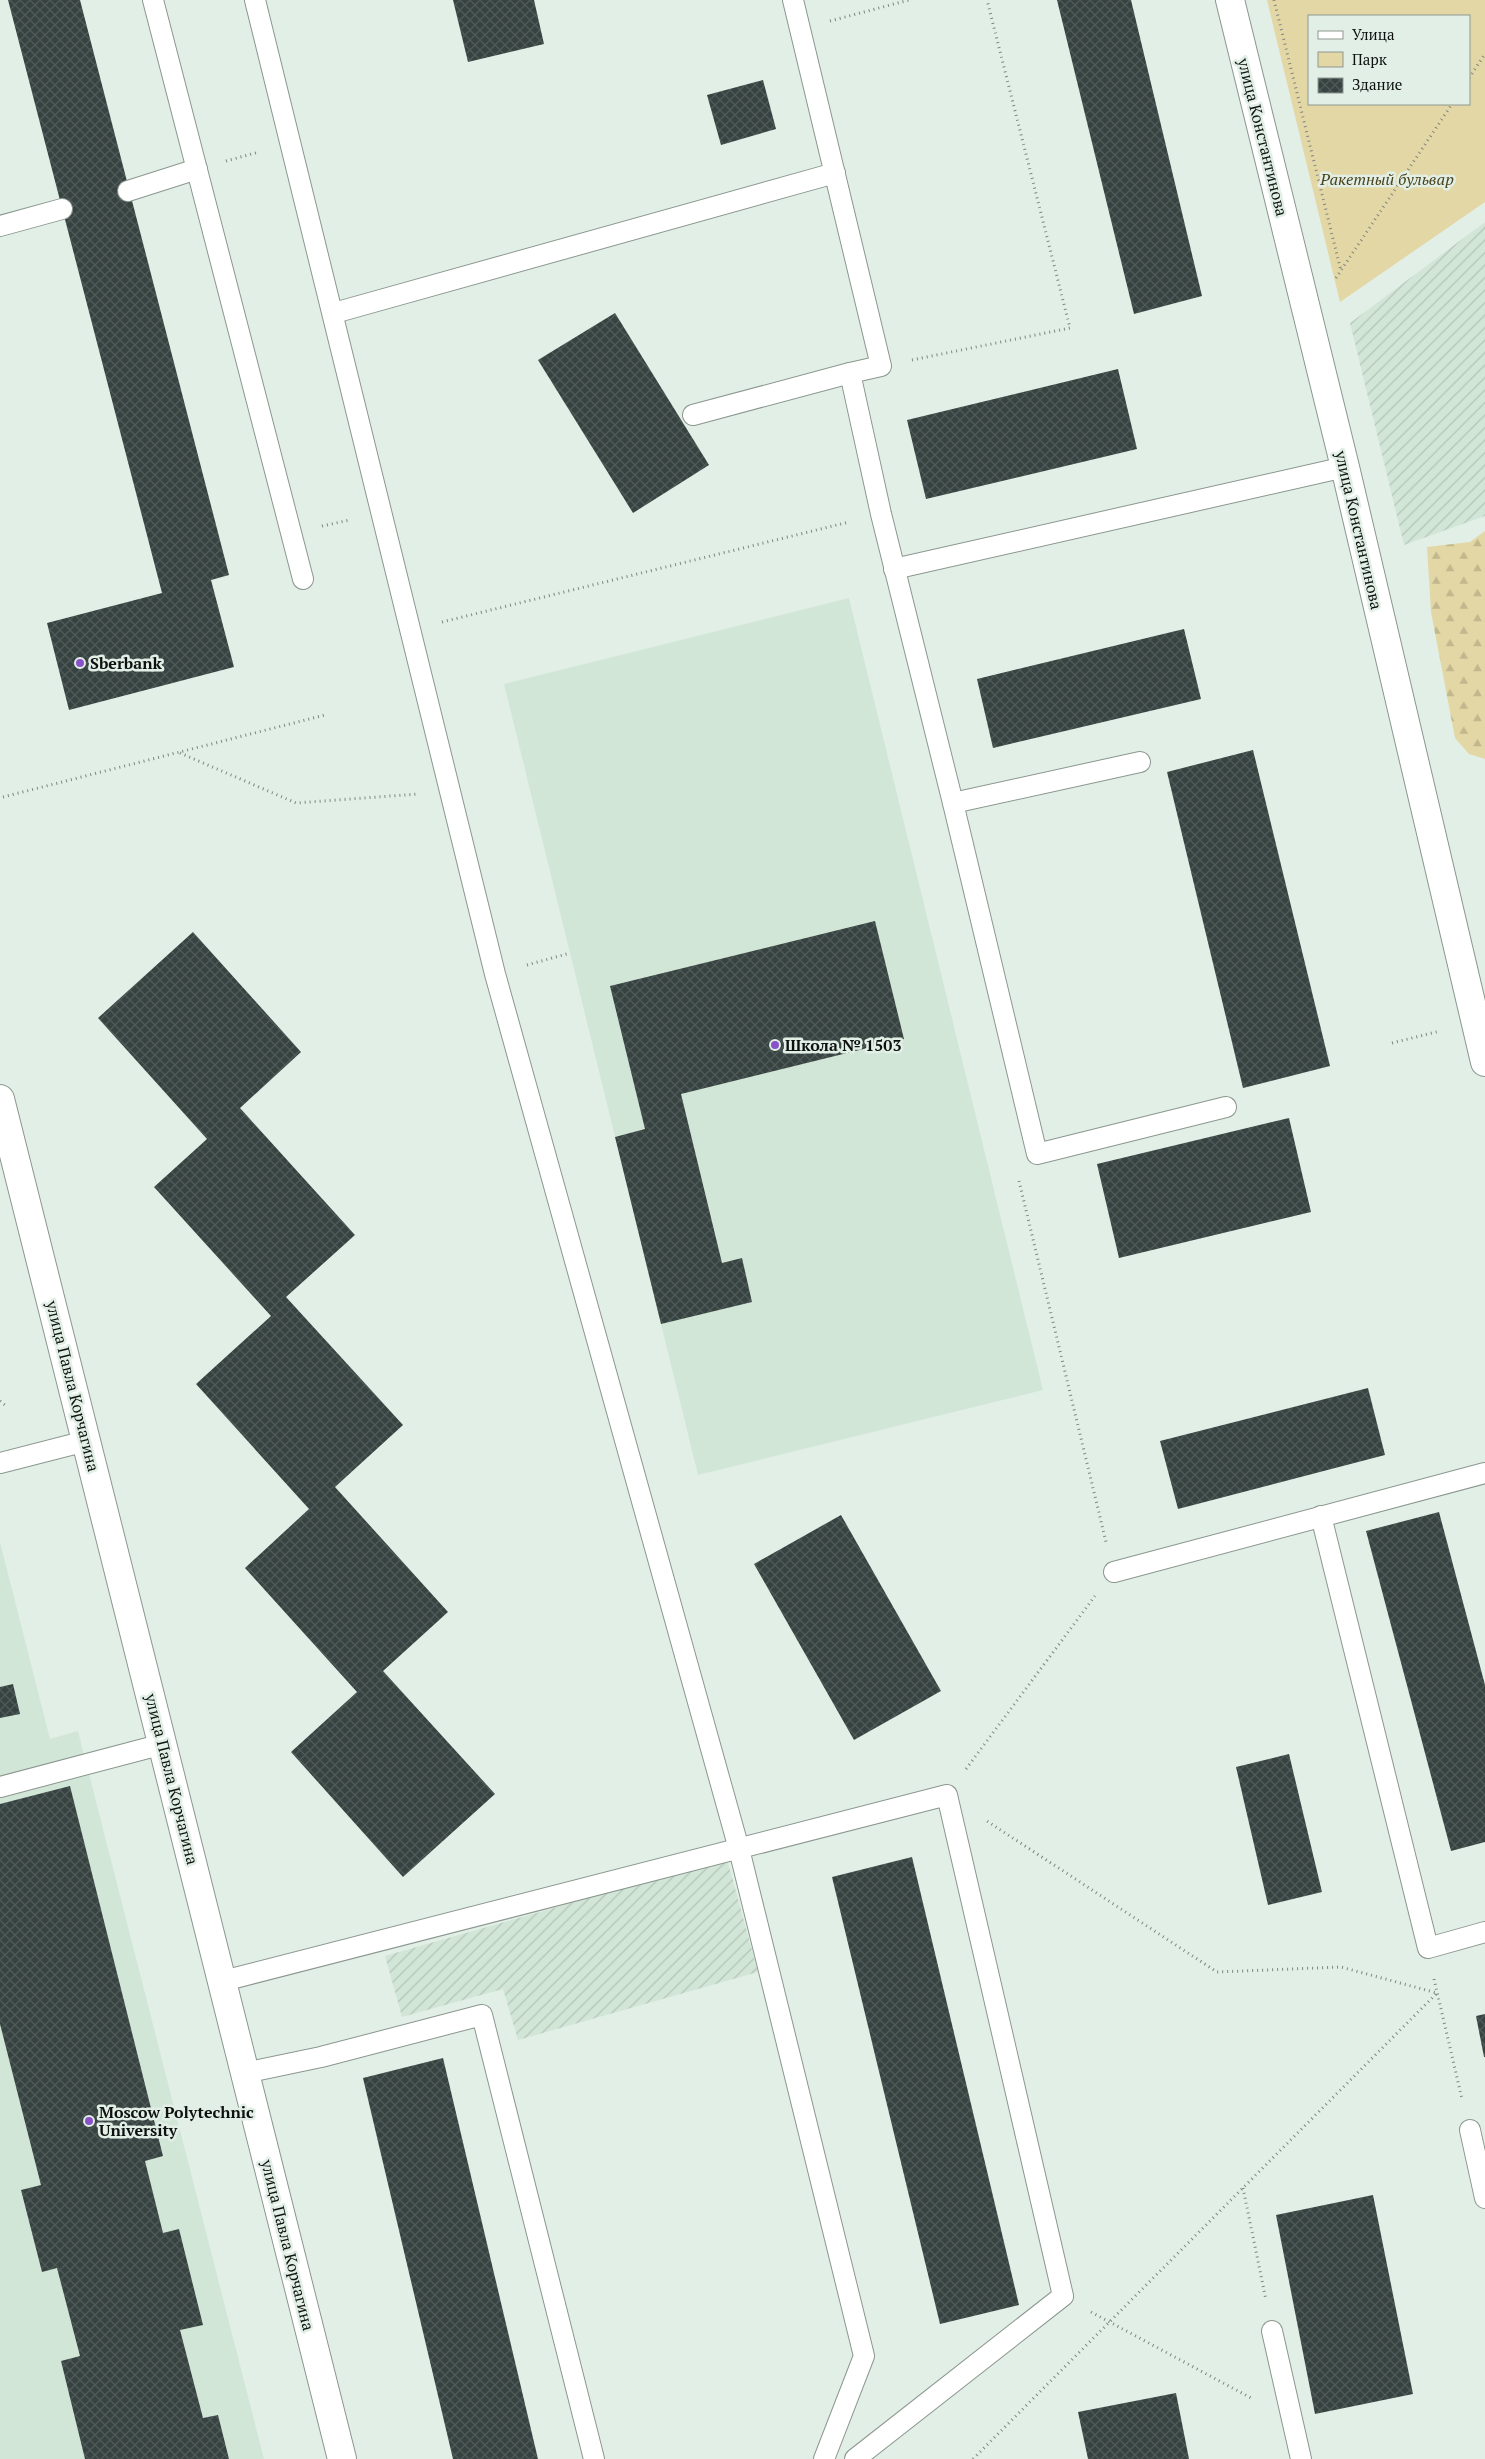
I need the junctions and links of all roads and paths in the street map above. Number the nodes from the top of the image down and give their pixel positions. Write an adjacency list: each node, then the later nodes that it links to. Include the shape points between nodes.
1 (153, 0): 13 (lane)
2 (255, 0): 12 (lane)
3 (793, 0): 8 (lane)
4 (909, 0): 8 (path)
5 (987, 0): 21 (path, via 1070,328)
6 (1230, 0): 20 (street, улица Константинова)
7 (1274, 0): 18 (path)
8 (800, 29): 14 (lane)
9 (1485, 54): 10 (path)
10 (1470, 76)
11 (1451, 105): 18 (path)
12 (290, 144): 13 (path); 19 (lane)
13 (197, 169): 15 (lane); 27 (lane)
14 (835, 173): 19 (lane); 21 (lane)
15 (128, 191)
16 (62, 210): 17 (lane)
17 (0, 226)
18 (1341, 271): 20 (path)
19 (334, 313): 25 (lane)
20 (1308, 319): 24 (street, улица Константинова)
21 (881, 366): 22 (lane)
22 (850, 372): 23 (lane); 26 (lane)
23 (693, 415)
24 (1344, 467): 28 (lane); 39 (street, улица Константинова)
25 (382, 512): 27 (path); 30 (lane)
26 (881, 514): 28 (lane); 30 (path)
27 (291, 534): 29 (lane)
28 (894, 569): 36 (lane)
29 (303, 579)
30 (411, 630): 34 (lane)
31 (325, 715): 32 (path)
32 (180, 754): 34 (path, via 296,803); 35 (path)
33 (1140, 762): 36 (lane)
34 (451, 792): 38 (lane)
35 (3, 797)
36 (953, 803): 42 (lane)
37 (570, 953): 38 (path)
38 (495, 974): 54 (lane)
39 (1485, 1062)
40 (0, 1099): 43 (street, улица Павла Корчагина)
41 (1226, 1107): 42 (lane)
42 (1037, 1154): 50 (path, via 1019,1179)
43 (8, 1162): 46 (street, улица Павла Корчагина)
44 (0, 1401): 45 (path)
45 (5, 1405)
46 (86, 1441): 47 (lane); 51 (street, улица Павла Корчагина)
47 (0, 1463)
48 (1485, 1472): 49 (lane)
49 (1321, 1516): 50 (lane); 56 (lane)
50 (1114, 1572): 53 (path)
51 (163, 1744): 52 (lane); 57 (street, улица Павла Корчагина)
52 (0, 1787)
53 (947, 1794): 54 (lane); 58 (path, via 1217,1972 1341,1966); 63 (lane)
54 (739, 1849): 57 (lane); 69 (lane, via 864,2356)
55 (1485, 1932): 56 (lane)
56 (1428, 1948): 58 (path)
57 (223, 1981): 59 (street, улица Павла Корчагина)
58 (1437, 1992): 60 (path); 61 (path)
59 (244, 2073): 67 (street, улица Павла Корчагина); 68 (lane, via 482,2015)
60 (1470, 2130): 62 (lane)
61 (1242, 2188): 64 (path); 65 (path)
62 (1485, 2198)
63 (1063, 2296): 64 (path); 70 (lane)
64 (1109, 2322): 66 (path); 71 (path)
65 (1272, 2331): 66 (lane)
66 (1292, 2420): 72 (lane)
67 (342, 2459)
68 (594, 2459)
69 (824, 2459)
70 (855, 2459)
71 (973, 2459)
72 (1301, 2459)

